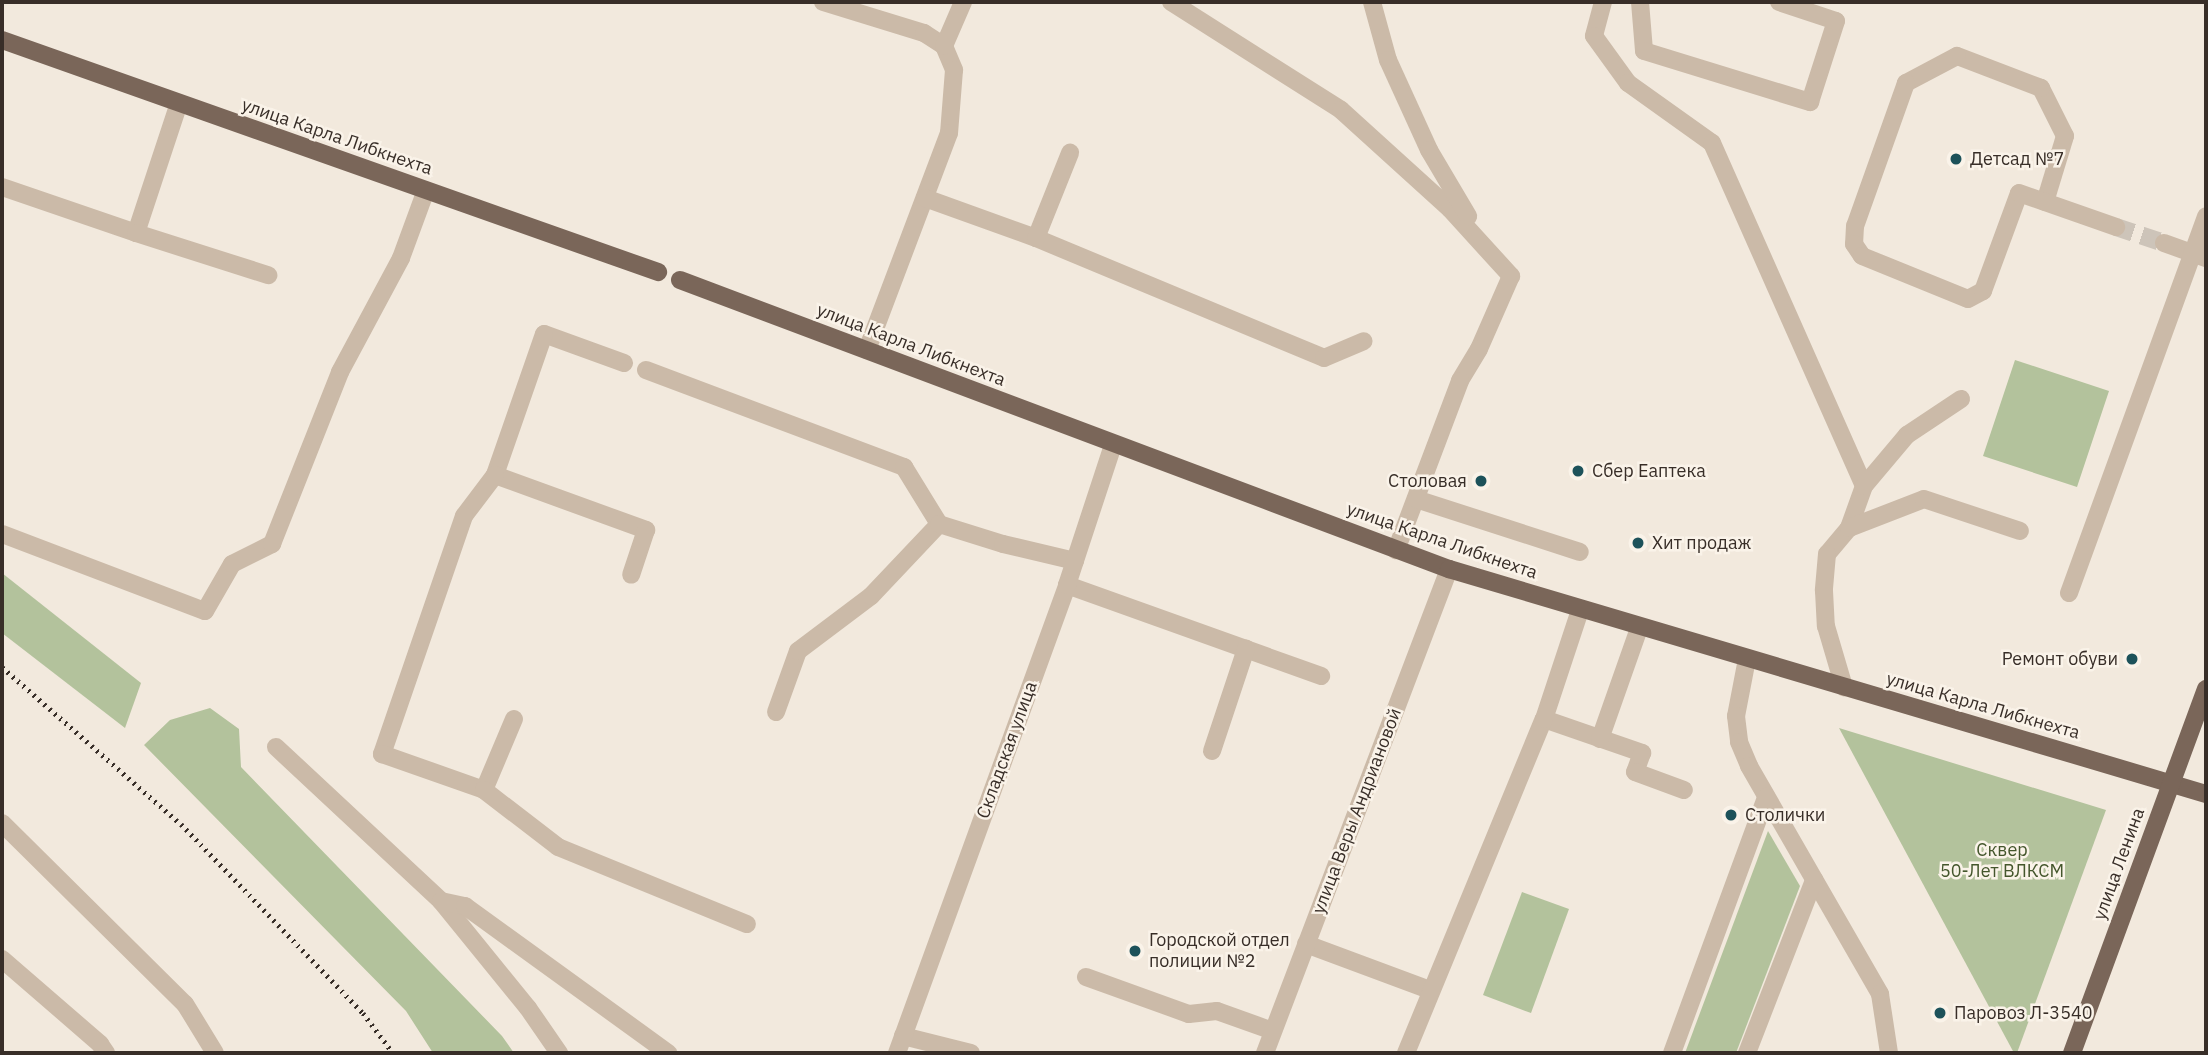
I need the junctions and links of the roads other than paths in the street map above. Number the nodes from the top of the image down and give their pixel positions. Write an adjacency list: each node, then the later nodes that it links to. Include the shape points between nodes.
1 (823, 2): 10 (street, via 924,33)
2 (963, 2): 10 (street)
3 (1171, 2): 25 (street, via 1341,110 1450,209)
4 (1371, 2): 25 (street, via 1388,60 1429,150 1458,202)
5 (1603, 2): 34 (street, via 1594,36 1628,83 1712,144)
6 (1640, 2): 8 (street, via 1644,51 1810,102 1836,20)
7 (1779, 2): 8 (street)
8 (1830, 10)
9 (2, 40): 11 (main road, улица Карла Либкнехта)
10 (944, 46): 15 (street, via 954,70 949,133)
11 (179, 103): 14 (main road, улица Карла Либкнехта); 19 (street)
12 (1070, 152): 20 (street)
13 (2, 187): 19 (street)
14 (426, 190): 23 (main road, улица Карла Либкнехта); 39 (street, via 401,258 340,372 272,544 232,564 205,611)
15 (925, 198): 20 (street); 28 (street)
16 (2045, 202): 16 (street, via 2019,194 1983,291 1968,299 1863,256 1854,244 1855,226 1906,83 1957,56 2041,88 2065,136); 18 (street)
17 (2206, 216): 22 (street)
18 (2116, 227)
19 (136, 233): 24 (street)
20 (1035, 238): 27 (street, via 1324,358)
21 (2164, 243): 22 (street)
22 (2199, 256): 46 (street)
23 (658, 272)
24 (268, 275)
25 (1511, 276): 35 (street, via 1460,381)
26 (680, 280): 28 (main road, улица Карла Либкнехта)
27 (1364, 341)
28 (867, 351): 32 (main road, улица Карла Либкнехта)
29 (624, 363): 33 (street, via 544,334)
30 (646, 370): 36 (street, via 904,467)
31 (1961, 399): 34 (street, via 1907,435)
32 (1113, 445): 40 (main road, улица Карла Либкнехта); 42 (street, Складская улица)
33 (495, 475): 44 (street, via 646,530); 61 (street, via 464,516 382,754)
34 (1864, 486): 37 (street)
35 (1416, 499): 40 (street); 41 (street)
36 (939, 524): 42 (street); 54 (street, via 871,596 798,651)
37 (1849, 528): 38 (street, via 1924,499); 52 (street, via 1827,554 1824,591 1826,626)
38 (2020, 531)
39 (2, 534)
40 (1396, 550): 43 (main road, улица Карла Либкнехта)
41 (1580, 552)
42 (1075, 561): 45 (street, Складская улица)
43 (1449, 569): 47 (main road, улица Карла Либкнехта); 69 (street, улица Веры Андриановой)
44 (631, 575)
45 (1067, 585): 49 (street); 74 (street, Складская улица)
46 (2069, 593)
47 (1580, 610): 48 (main road, улица Карла Либкнехта); 56 (street)
48 (1639, 628): 50 (main road, улица Карла Либкнехта); 57 (street)
49 (1246, 649): 51 (street); 59 (street)
50 (1747, 659): 52 (main road, улица Карла Либкнехта); 64 (street, via 1736,716 1739,742)
51 (1321, 676)
52 (1844, 687): 60 (main road, улица Карла Либкнехта)
53 (2206, 689): 60 (main road, улица Ленина)
54 (776, 712)
55 (514, 719): 61 (street)
56 (1544, 719): 57 (street); 72 (street)
57 (1600, 739): 62 (street, via 1642,753 1635,772)
58 (276, 747): 67 (street)
59 (1212, 751)
60 (2172, 782): 63 (main road, улица Карла Либкнехта); 85 (main road, улица Ленина)
61 (484, 790): 68 (street, via 558,847)
62 (1684, 790)
63 (2206, 794)
64 (1766, 797): 66 (street); 82 (street)
65 (2, 823): 76 (street, via 185,1004)
66 (1814, 880): 83 (street); 84 (street, via 1880,995)
67 (441, 901): 77 (street); 78 (street, via 465,906)
68 (747, 924)
69 (1306, 944): 72 (street); 73 (street, улица Веры Андриановой)
70 (2, 959): 75 (street)
71 (1086, 977): 73 (street, via 1189,1014 1217,1011)
72 (1430, 990): 81 (street)
73 (1273, 1031): 80 (street, улица Веры Андриановой)
74 (900, 1045): 79 (street)
75 (106, 1053)
76 (215, 1053)
77 (559, 1053)
78 (668, 1053)
79 (971, 1053)
80 (1265, 1053)
81 (1406, 1053)
82 (1672, 1053)
83 (1747, 1053)
84 (1889, 1053)
85 (2072, 1053)

